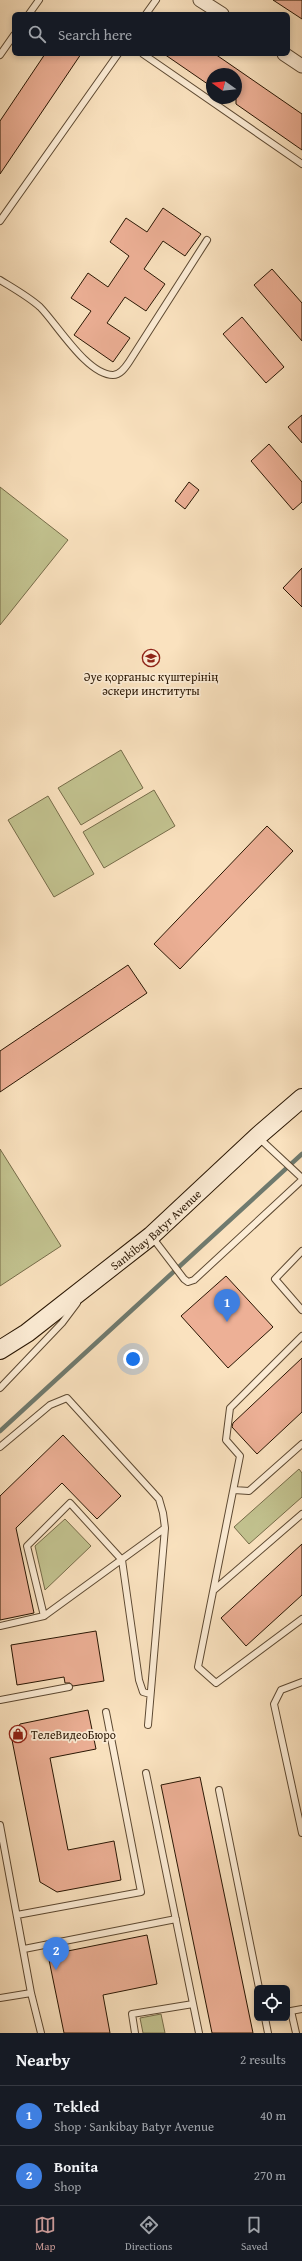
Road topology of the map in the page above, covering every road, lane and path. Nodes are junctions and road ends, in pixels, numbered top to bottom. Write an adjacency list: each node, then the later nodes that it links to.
1 (39, 0): 4 (lane)
2 (156, 0): 5 (lane)
3 (200, 0): 6 (street)
4 (30, 12)
5 (147, 12)
6 (219, 12)
7 (12, 38): 8 (lane)
8 (0, 55)
9 (117, 56): 14 (lane)
10 (146, 56): 13 (lane)
11 (287, 56): 12 (street)
12 (302, 66)
13 (302, 164)
14 (0, 221)
15 (207, 240): 16 (lane)
16 (0, 280)
17 (302, 1098): 18 (main road, Sankibay Batyr Avenue)
18 (258, 1136): 19 (lane); 20 (main road, Sankibay Batyr Avenue)
19 (302, 1179): 20 (lane)
20 (151, 1236): 22 (main road, Sankibay Batyr Avenue)
21 (302, 1251): 23 (lane)
22 (93, 1282): 25 (main road, Sankibay Batyr Avenue); 26 (lane)
23 (302, 1310)
24 (302, 1336): 29 (lane)
25 (0, 1350)
26 (0, 1388)
27 (302, 1444): 29 (lane)
28 (0, 1447): 31 (lane)
29 (234, 1490): 33 (lane)
30 (302, 1514): 33 (lane)
31 (165, 1528): 32 (lane); 39 (lane)
32 (122, 1560): 34 (lane); 34 (lane); 39 (lane)
33 (214, 1590): 35 (lane)
34 (44, 1616): 36 (lane)
35 (302, 1619)
36 (0, 1626)
37 (302, 1682): 46 (lane)
38 (69, 1686): 40 (lane)
39 (150, 1694): 42 (lane)
40 (0, 1700)
41 (106, 1712): 47 (lane)
42 (148, 1725)
43 (146, 1773): 48 (lane)
44 (220, 1790): 50 (lane)
45 (0, 1825): 47 (lane)
46 (302, 1833)
47 (17, 1915): 49 (lane)
48 (176, 1919): 49 (lane); 53 (lane)
49 (24, 1949): 51 (lane)
50 (258, 1985)
51 (31, 1994): 52 (lane); 56 (lane)
52 (0, 1998)
53 (193, 2004): 57 (lane); 58 (lane)
54 (302, 2009): 60 (lane)
55 (266, 2021): 59 (lane)
56 (41, 2033)
57 (135, 2033)
58 (199, 2033)
59 (268, 2033)
60 (296, 2033)

